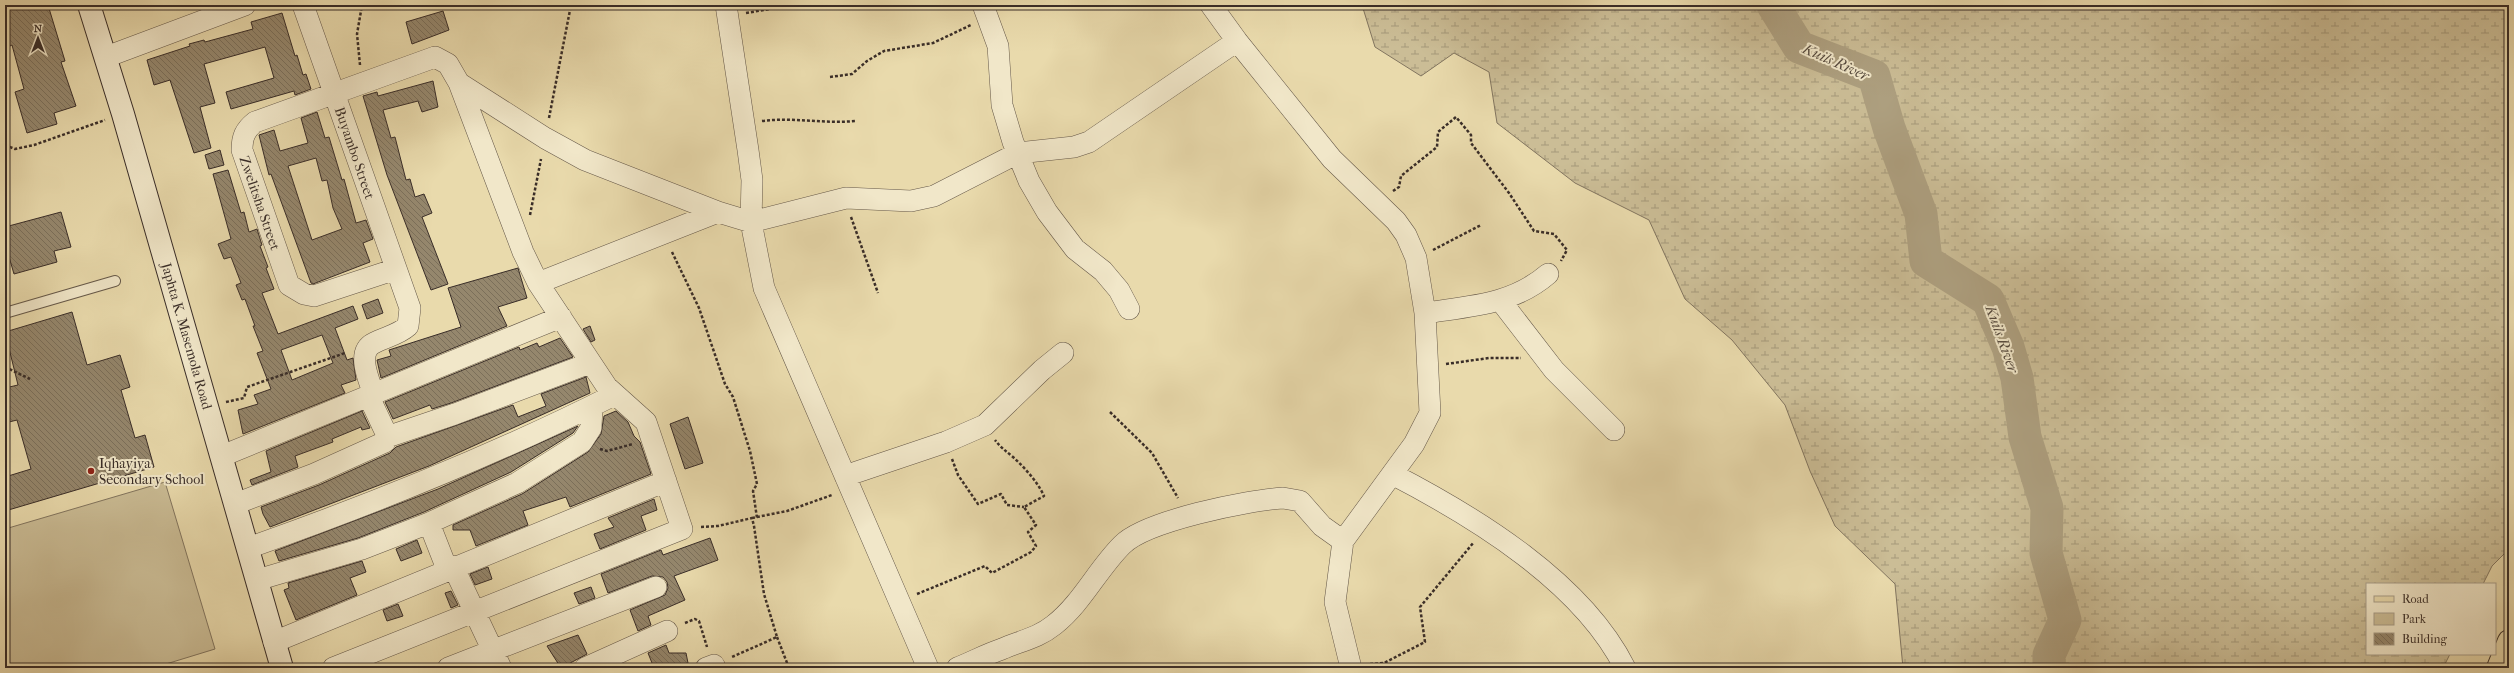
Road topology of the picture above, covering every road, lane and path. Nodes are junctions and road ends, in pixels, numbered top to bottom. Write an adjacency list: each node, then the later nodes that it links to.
1 (89, 5): 10 (main road, Japhta K. Masemola Road)
2 (246, 5): 10 (street)
3 (303, 5): 14 (street, Buyambo Street)
4 (362, 5): 12 (path)
5 (794, 5): 7 (path)
6 (1211, 5): 9 (street)
7 (727, 10): 17 (street)
8 (985, 12): 11 (path); 19 (street)
9 (1237, 41): 19 (street); 21 (street)
10 (106, 57): 15 (main road, Japhta K. Masemola Road)
11 (830, 77)
12 (361, 83): 13 (street, Zwelitsha Street); 14 (street, Zwelitsha Street)
13 (459, 83): 22 (street); 30 (street)
14 (334, 93): 27 (street, Buyambo Street); 27 (street, Zwelitsha Street)
15 (123, 114): 18 (path); 47 (main road, Japhta K. Masemola Road)
16 (856, 121): 17 (path)
17 (744, 125): 23 (street)
18 (5, 144)
19 (1018, 153): 20 (street); 33 (street)
20 (846, 198): 23 (street); 31 (path)
21 (1379, 203): 26 (street); 28 (path)
22 (718, 212): 23 (street); 25 (street)
23 (752, 222): 58 (street)
24 (1481, 225): 26 (path)
25 (663, 234): 30 (street); 63 (path)
26 (1416, 258): 35 (street)
27 (396, 269): 37 (street, Buyambo Street)
28 (1548, 274): 32 (street)
29 (115, 281): 34 (lane)
30 (538, 283): 36 (street)
31 (878, 293)
32 (1500, 300): 35 (street); 39 (street)
33 (1129, 309)
34 (5, 313)
35 (1425, 313): 42 (street)
36 (561, 317): 40 (street); 45 (street)
37 (372, 343): 45 (street); 47 (path)
38 (1064, 353): 49 (street)
39 (1545, 359): 42 (path); 51 (street)
40 (590, 363): 44 (street); 52 (street)
41 (5, 367): 43 (path)
42 (1426, 368): 56 (street)
43 (30, 379)
44 (614, 395): 46 (street); 50 (street)
45 (372, 396): 52 (street); 55 (street)
46 (592, 406): 53 (street); 68 (street)
47 (208, 407): 55 (main road, Japhta K. Masemola Road)
48 (1110, 412): 61 (path)
49 (985, 425): 54 (street); 60 (path)
50 (650, 429): 53 (path); 57 (street)
51 (1614, 430)
52 (387, 437): 59 (street)
53 (582, 442): 64 (street)
54 (946, 442): 58 (street); 60 (path)
55 (222, 456): 59 (main road, Japhta K. Masemola Road)
56 (1392, 474): 65 (street); 67 (street)
57 (666, 481): 66 (street); 69 (street)
58 (847, 482): 63 (path); 72 (street)
59 (235, 504): 68 (main road, Japhta K. Masemola Road)
60 (1024, 506): 72 (path)
61 (1186, 517): 67 (street); 87 (street)
62 (752, 518): 63 (path); 66 (path); 75 (path)
63 (757, 518)
64 (429, 523): 69 (street); 70 (street)
65 (1486, 528): 79 (path); 88 (street)
66 (682, 529): 73 (street)
67 (1343, 541): 79 (street)
68 (248, 548): 70 (main road, Japhta K. Masemola Road)
69 (450, 568): 73 (street); 77 (street)
70 (257, 580): 77 (main road, Japhta K. Masemola Road)
71 (656, 587): 78 (street)
72 (899, 602): 86 (street)
73 (475, 612): 78 (street); 82 (street)
74 (667, 630): 80 (path); 84 (street)
75 (777, 637): 80 (path); 85 (path)
76 (2509, 641): 89 (main road)
77 (274, 642): 81 (main road, Japhta K. Masemola Road)
78 (497, 660): 83 (street)
79 (1350, 666)
80 (712, 667)
81 (282, 668)
82 (333, 668)
83 (448, 668)
84 (585, 668)
85 (789, 668)
86 (928, 668)
87 (957, 668)
88 (1625, 668)
89 (2498, 668)

